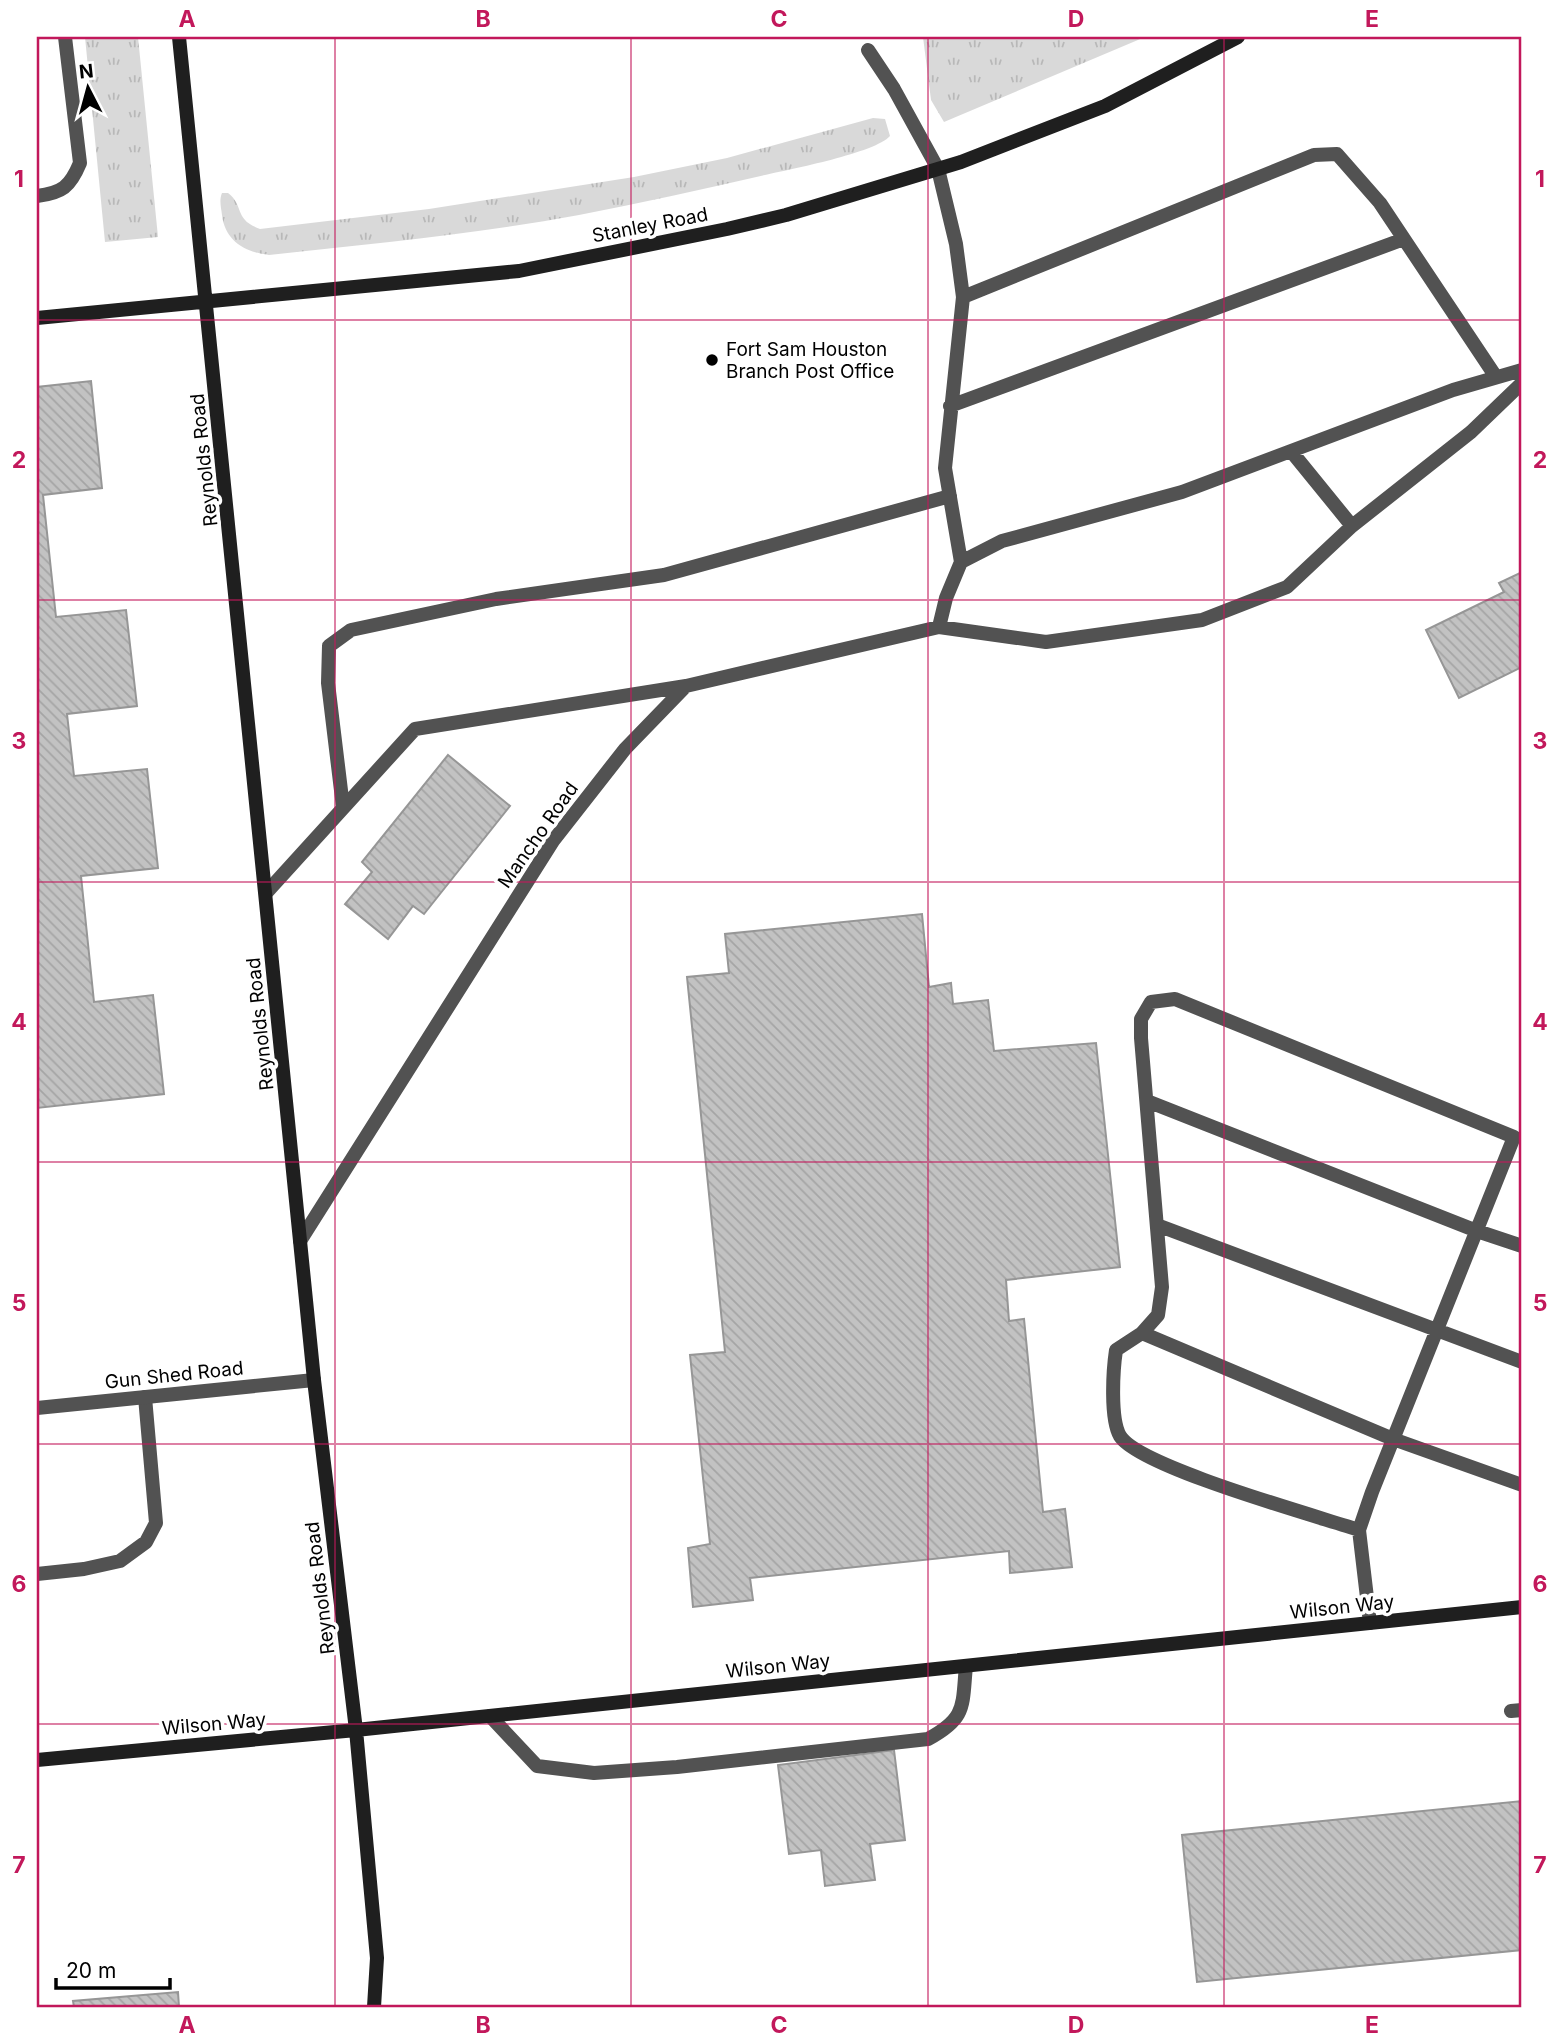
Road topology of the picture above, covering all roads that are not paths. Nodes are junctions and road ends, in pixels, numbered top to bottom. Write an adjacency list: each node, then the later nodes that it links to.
1 (65, 37): 6 (street)
2 (179, 37): 9 (street, Reynolds Road)
3 (1238, 37): 5 (street, Stanley Road)
4 (868, 50): 5 (street)
5 (938, 169): 8 (street); 9 (street, Stanley Road)
6 (37, 196)
7 (1404, 239): 8 (street); 12 (street); 14 (street)
8 (963, 297): 14 (street)
9 (207, 301): 10 (street, Stanley Road); 22 (street, Reynolds Road)
10 (37, 318)
11 (1522, 370): 12 (street)
12 (1496, 377): 15 (street)
13 (1522, 383): 17 (street)
14 (950, 406): 16 (street)
15 (1291, 451): 17 (street); 18 (street)
16 (950, 496): 18 (street); 21 (street)
17 (1352, 526): 19 (street)
18 (961, 562): 19 (street)
19 (939, 626): 20 (street)
20 (685, 686): 21 (street); 27 (street, Mancho Road)
21 (343, 807): 22 (street)
22 (266, 892): 27 (street, Reynolds Road)
23 (1147, 1101): 24 (street); 25 (street); 26 (street)
24 (1518, 1138): 26 (street)
25 (1157, 1225): 29 (street); 30 (street)
26 (1477, 1231): 28 (street); 29 (street)
27 (300, 1241): 32 (street, Reynolds Road)
28 (1522, 1246)
29 (1437, 1330): 31 (street); 35 (street)
30 (1142, 1333): 35 (street); 37 (street)
31 (1522, 1362)
32 (314, 1380): 33 (street, Gun Shed Road); 43 (street, Reynolds Road)
33 (145, 1397): 34 (street, Gun Shed Road); 38 (street)
34 (37, 1408)
35 (1394, 1439): 36 (street); 37 (street)
36 (1522, 1485)
37 (1359, 1530): 40 (street)
38 (37, 1574)
39 (1522, 1607): 40 (street, Wilson Way)
40 (1370, 1623): 41 (street, Wilson Way)
41 (966, 1666): 42 (street, Wilson Way); 42 (street)
42 (490, 1716): 43 (street, Wilson Way)
43 (356, 1730): 44 (street, Wilson Way); 45 (street, Reynolds Road)
44 (37, 1760)
45 (374, 2007)

